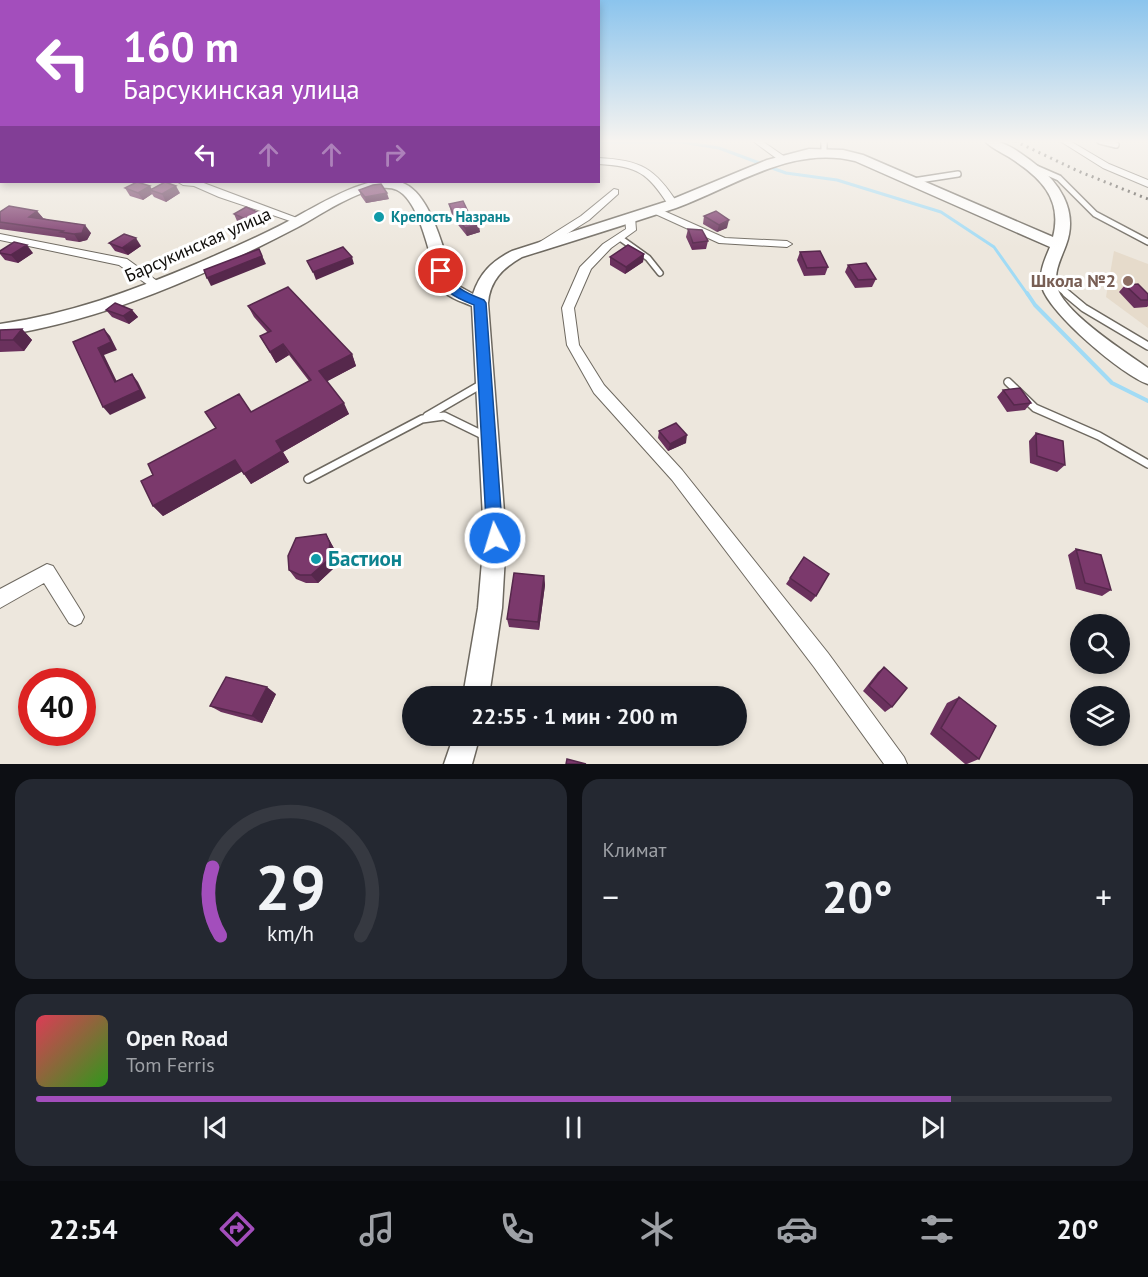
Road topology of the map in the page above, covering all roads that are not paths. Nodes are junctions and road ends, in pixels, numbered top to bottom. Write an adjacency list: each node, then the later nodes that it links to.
1 (655, 177): 12 (street)
2 (740, 177): 12 (street)
3 (902, 177): 8 (street)
4 (941, 177): 8 (lane)
5 (1045, 177): 20 (street)
6 (1056, 177): 18 (lane)
7 (1131, 177): 10 (street)
8 (912, 181): 20 (street)
9 (196, 183): 15 (street)
10 (1148, 184)
11 (614, 192): 21 (street)
12 (673, 204): 13 (street)
13 (655, 210): 14 (street); 19 (street)
14 (630, 218): 17 (street); 21 (street)
15 (300, 220): 24 (street, Барсукинская улица); 25 (street, Барсукинская улица)
16 (0, 237): 24 (street)
17 (620, 238): 22 (lane); 40 (street)
18 (1148, 242)
19 (788, 244)
20 (1059, 244): 23 (street)
21 (539, 246): 25 (street)
22 (660, 273)
23 (1048, 278): 27 (lane); 28 (street)
24 (158, 286): 26 (street, Барсукинская улица)
25 (480, 303): 30 (street)
26 (0, 330)
27 (1148, 346)
28 (1148, 377)
29 (1008, 382): 33 (lane)
30 (484, 383): 31 (lane); 32 (street)
31 (422, 419): 32 (lane); 34 (lane)
32 (487, 437): 37 (street)
33 (1148, 464)
34 (308, 479)
35 (0, 599): 36 (street)
36 (75, 617)
37 (478, 686)
38 (464, 746): 39 (street)
39 (458, 764)
40 (897, 764)

